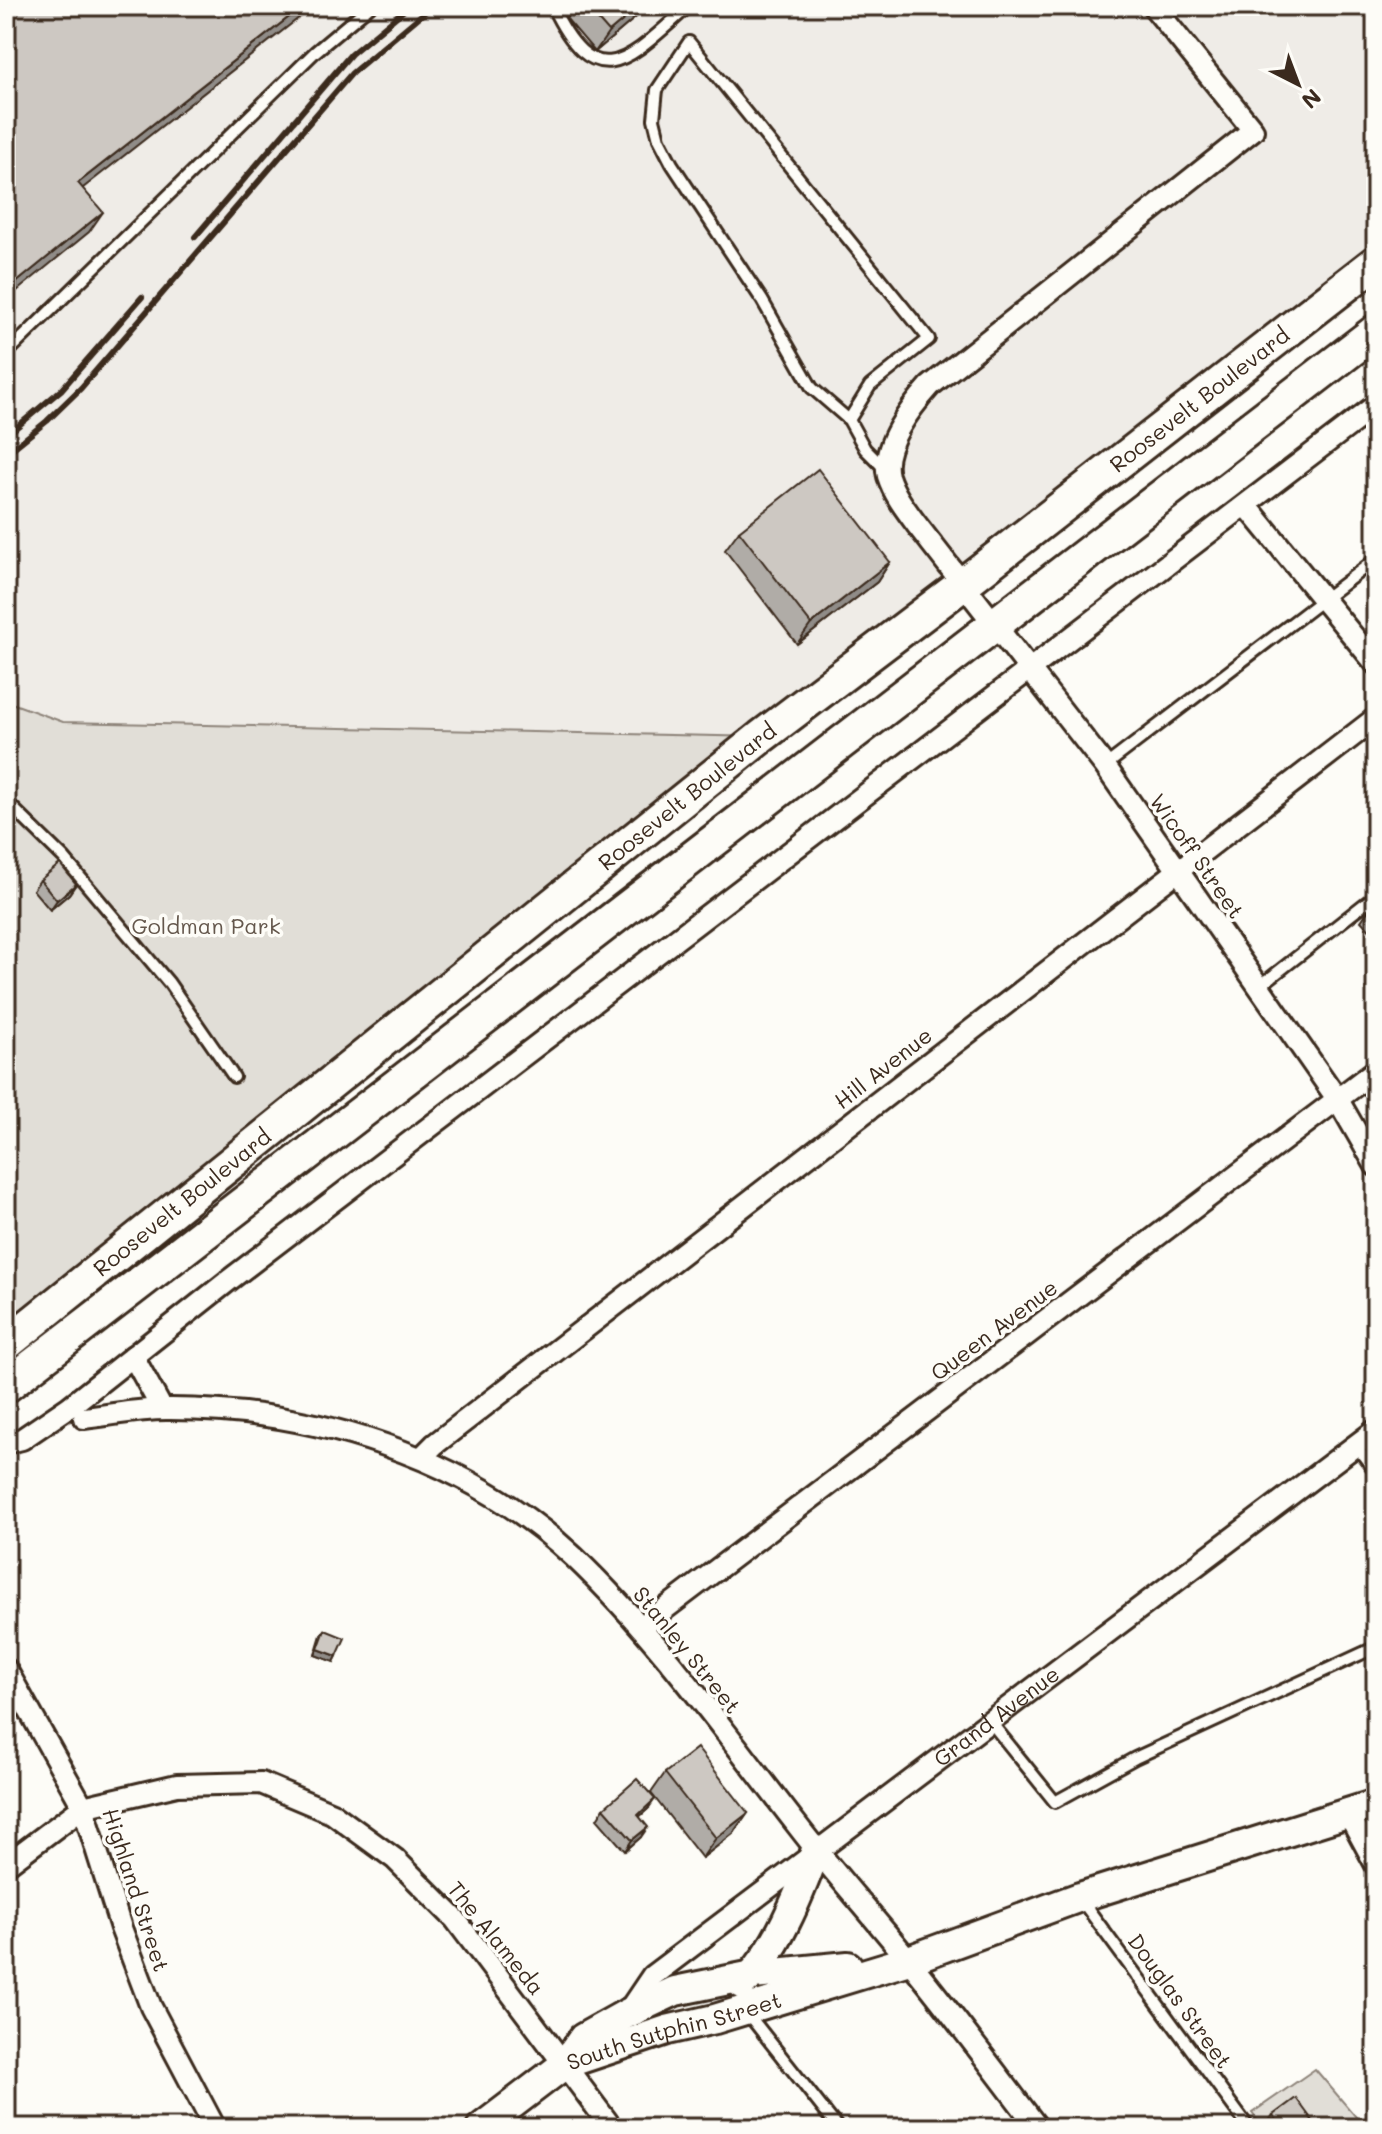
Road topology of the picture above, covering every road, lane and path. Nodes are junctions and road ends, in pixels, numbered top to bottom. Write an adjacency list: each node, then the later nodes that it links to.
1 (370, 6): 7 (lane)
2 (552, 6): 3 (lane)
3 (689, 6)
4 (1153, 6): 10 (street)
5 (1376, 262): 13 (main road, Roosevelt Boulevard)
6 (1376, 331): 15 (main road, Roosevelt Boulevard)
7 (6, 354)
8 (1376, 405): 11 (street)
9 (849, 420): 9 (lane); 10 (lane)
10 (887, 472): 13 (street, Wicoff Street)
11 (1246, 505): 14 (street); 17 (street)
12 (1376, 559): 14 (lane)
13 (963, 584): 15 (street, Wicoff Street); 28 (main road, Roosevelt Boulevard)
14 (1324, 600): 16 (street); 19 (lane)
15 (994, 623): 17 (street, Wicoff Street); 30 (main road, Roosevelt Boulevard)
16 (1376, 664)
17 (1031, 669): 19 (street, Wicoff Street); 29 (street)
18 (1376, 718): 21 (street, Hill Avenue)
19 (1105, 766): 21 (street, Wicoff Street)
20 (6, 801): 25 (lane)
21 (1177, 871): 23 (street, Wicoff Street); 36 (street, Hill Avenue)
22 (1376, 895): 23 (lane)
23 (1260, 986): 26 (street, Wicoff Street)
24 (1376, 1070): 26 (street, Queen Avenue)
25 (234, 1077)
26 (1338, 1100): 27 (street, Wicoff Street); 38 (street, Queen Avenue)
27 (1376, 1166)
28 (6, 1344)
29 (133, 1356): 31 (street); 34 (street)
30 (6, 1386)
31 (162, 1409): 32 (street, Stanley Street); 36 (street, Stanley Street)
32 (84, 1418)
33 (1376, 1430): 35 (street, Grand Avenue)
34 (6, 1443)
35 (1355, 1445): 37 (lane); 41 (street, Grand Avenue)
36 (421, 1458): 38 (street, Stanley Street)
37 (1376, 1472)
38 (641, 1627): 45 (street, Stanley Street)
39 (1376, 1647): 41 (lane)
40 (6, 1669): 43 (street, Highland Street)
41 (989, 1720): 45 (street, Grand Avenue)
42 (1376, 1804): 44 (street, South Sutphin Street)
43 (83, 1807): 46 (street); 54 (street, The Alameda); 55 (street, Highland Street)
44 (1348, 1813): 47 (street); 48 (street, South Sutphin Street)
45 (816, 1850): 49 (street, Stanley Street); 50 (street); 52 (street, Grand Avenue)
46 (6, 1865)
47 (1376, 1865)
48 (1080, 1897): 49 (street, South Sutphin Street); 60 (lane, Douglas Street)
49 (909, 1960): 50 (street, South Sutphin Street); 51 (street, South Sutphin Street); 59 (street, Stanley Street)
50 (753, 1975): 52 (street, South Sutphin Street); 53 (street)
51 (744, 2009): 53 (street, South Sutphin Street); 58 (lane)
52 (626, 2014): 54 (street, South Sutphin Street)
53 (715, 2019): 54 (street, South Sutphin Street)
54 (565, 2064): 56 (street); 57 (street, The Alameda)
55 (215, 2128)
56 (481, 2128)
57 (612, 2128)
58 (838, 2128)
59 (1038, 2128)
60 (1249, 2128)

